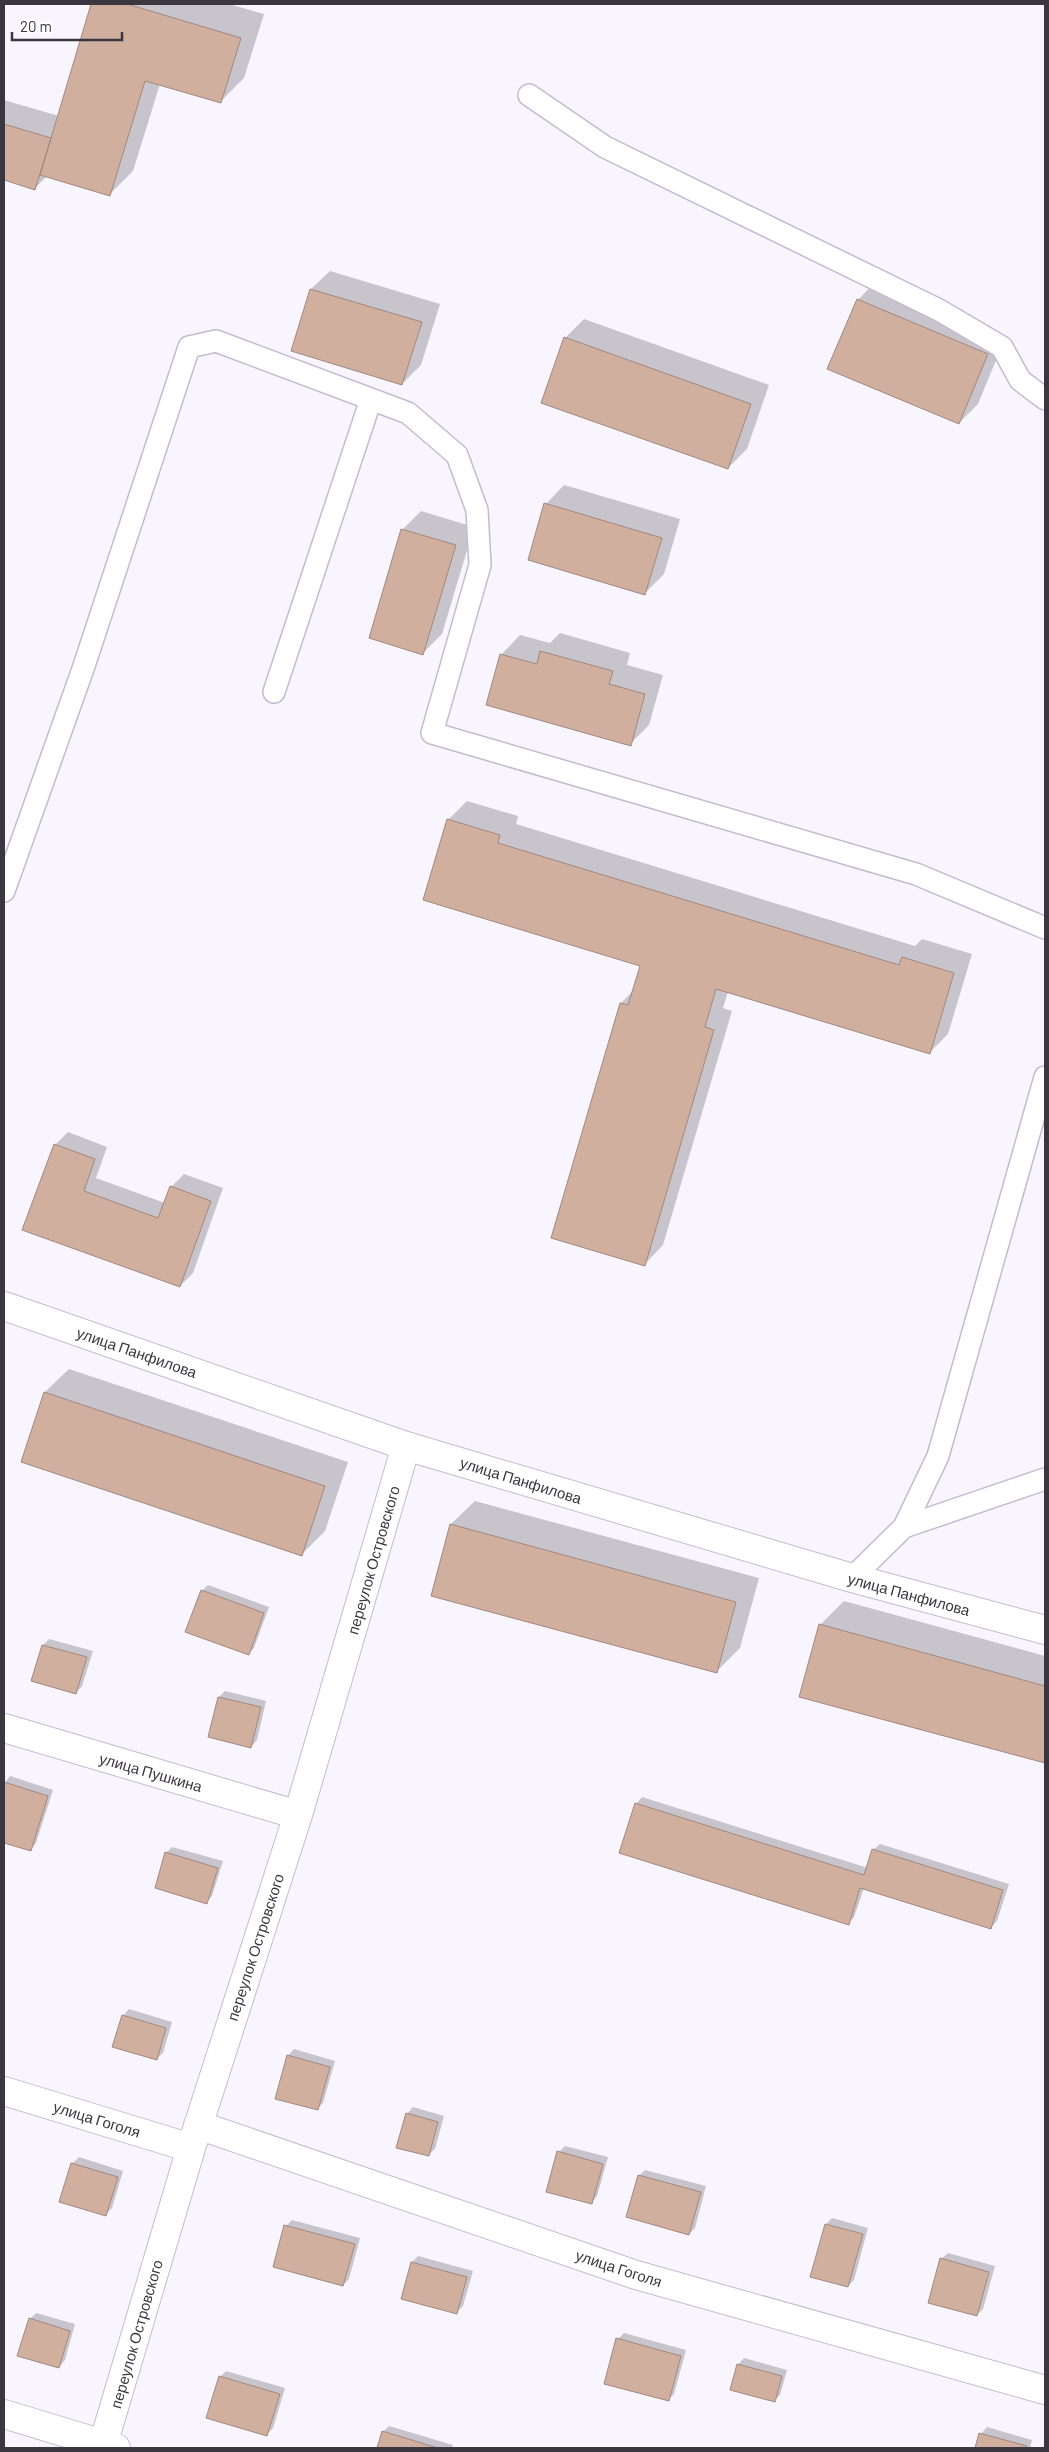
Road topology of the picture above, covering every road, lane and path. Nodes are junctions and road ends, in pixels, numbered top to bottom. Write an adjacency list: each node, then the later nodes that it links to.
1 (529, 95): 2 (lane)
2 (1045, 398)
3 (372, 399): 4 (lane); 5 (lane); 6 (lane)
4 (274, 692)
5 (4, 891)
6 (1045, 928)
7 (1045, 1077): 11 (lane)
8 (4, 1306): 9 (street, улица Панфилова)
9 (406, 1446): 12 (street, улица Панфилова); 15 (street, переулок Островского)
10 (1045, 1479): 11 (lane)
11 (904, 1527): 12 (lane)
12 (852, 1578): 13 (street, улица Панфилова)
13 (1045, 1630)
14 (4, 1728): 15 (street, улица Пушкина)
15 (298, 1815): 17 (street, переулок Островского)
16 (4, 2091): 17 (street, улица Гоголя)
17 (195, 2136): 18 (street, улица Гоголя); 20 (street, переулок Островского)
18 (1045, 2390)
19 (4, 2414): 20 (street)
20 (107, 2447)

